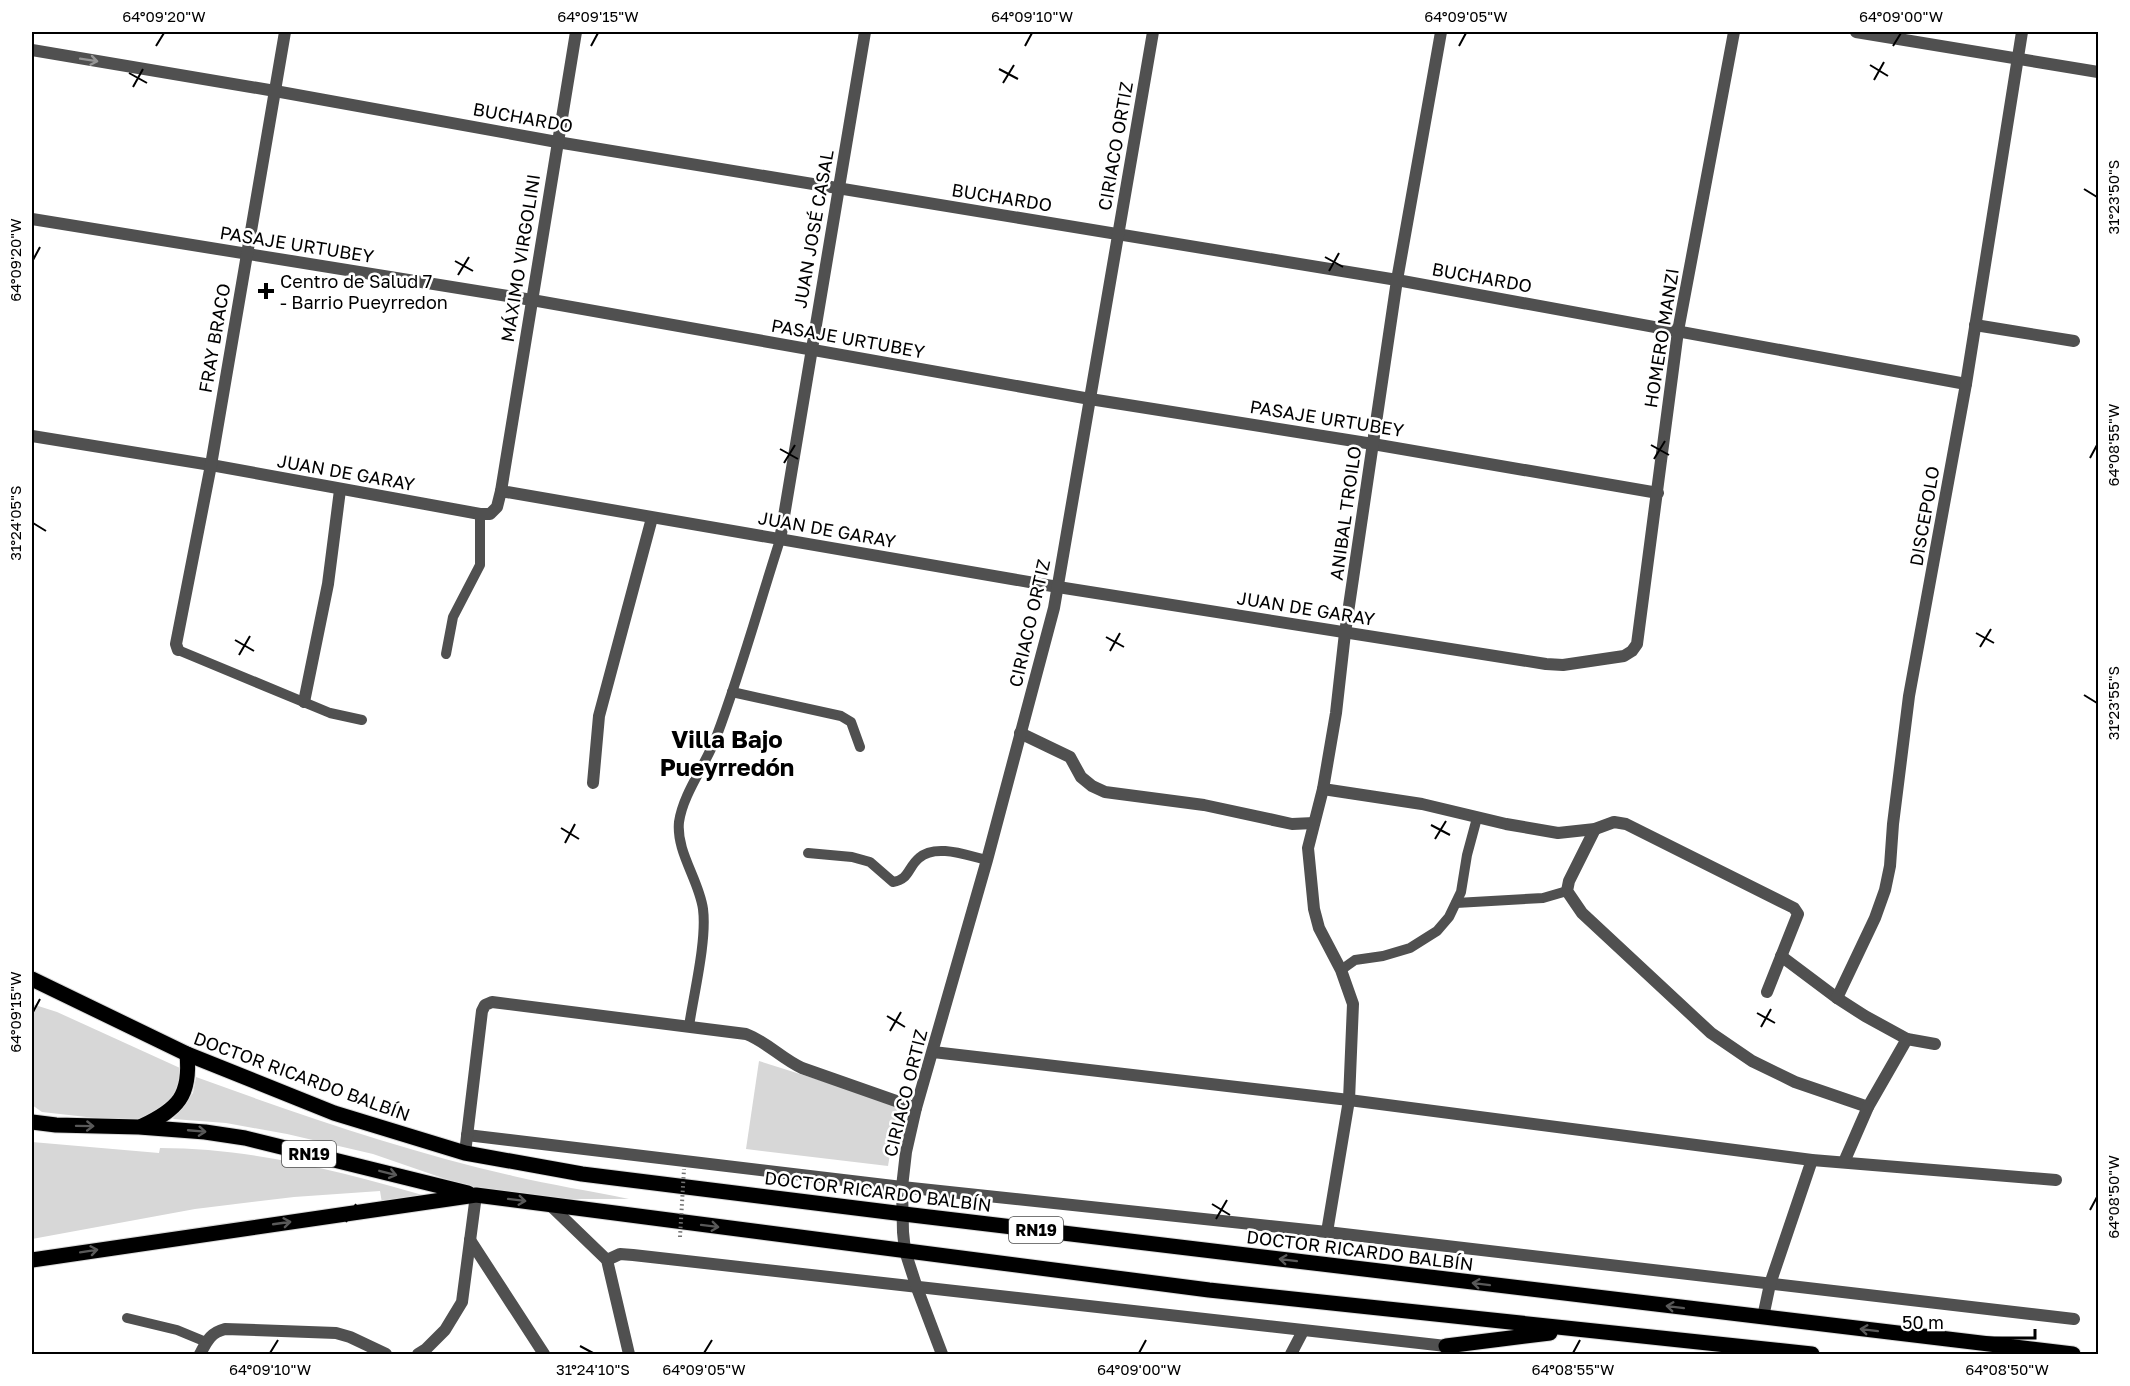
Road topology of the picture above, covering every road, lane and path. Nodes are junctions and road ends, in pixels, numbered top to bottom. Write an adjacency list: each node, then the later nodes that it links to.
1 (285, 32): 12 (street, FRAY BRACO)
2 (576, 32): 13 (street, MÁXIMO VIRGOLINI)
3 (865, 32): 14 (street, JUAN JOSÉ CASAL)
4 (1153, 32): 16 (street, CIRIACO ORTIZ)
5 (1441, 32): 18 (street, ANIBAL TROILO)
6 (1734, 32): 21 (street, HOMERO MANZI)
7 (1856, 32): 10 (street)
8 (2022, 32): 10 (street, DISCEPOLO)
9 (32, 50): 12 (street, BUCHARDO, one-way to 12)
10 (2018, 59): 11 (street); 20 (street, DISCEPOLO)
11 (2098, 72)
12 (275, 91): 13 (street, BUCHARDO); 17 (street, FRAY BRACO)
13 (557, 142): 14 (street, BUCHARDO); 19 (street, MÁXIMO VIRGOLINI)
14 (839, 188): 16 (street, BUCHARDO); 23 (street, JUAN JOSÉ CASAL)
15 (32, 219): 17 (street, PASAJE URTUBEY)
16 (1118, 234): 18 (street, BUCHARDO); 25 (street, CIRIACO ORTIZ)
17 (247, 254): 19 (street, PASAJE URTUBEY); 28 (street, FRAY BRACO)
18 (1397, 280): 21 (street, BUCHARDO); 27 (street, ANIBAL TROILO)
19 (532, 300): 23 (street, PASAJE URTUBEY); 30 (street, MÁXIMO VIRGOLINI)
20 (1975, 325): 22 (street); 24 (street, DISCEPOLO)
21 (1678, 331): 24 (street, BUCHARDO); 31 (street, HOMERO MANZI)
22 (2074, 341)
23 (811, 351): 25 (street, PASAJE URTUBEY); 34 (street, JUAN JOSÉ CASAL)
24 (1966, 384): 58 (street, DISCEPOLO)
25 (1090, 399): 27 (street, PASAJE URTUBEY); 35 (street, CIRIACO ORTIZ)
26 (32, 436): 28 (street, JUAN DE GARAY)
27 (1373, 444): 31 (street, PASAJE URTUBEY); 36 (street, ANIBAL TROILO)
28 (211, 465): 29 (street, JUAN DE GARAY); 37 (street, FRAY BRACO)
29 (340, 490): 32 (street, JUAN DE GARAY); 41 (street)
30 (501, 491): 32 (street); 33 (street, JUAN DE GARAY)
31 (1658, 493): 38 (street, HOMERO MANZI)
32 (480, 514): 39 (lane)
33 (652, 518): 34 (street, JUAN DE GARAY); 45 (street)
34 (780, 540): 35 (street, JUAN DE GARAY); 40 (lane)
35 (1058, 587): 36 (street, JUAN DE GARAY); 43 (street, CIRIACO ORTIZ)
36 (1345, 633): 38 (street, JUAN DE GARAY); 46 (street, ANIBAL TROILO)
37 (178, 650): 41 (lane)
38 (1632, 651)
39 (446, 654)
40 (732, 692): 44 (lane); 59 (lane)
41 (303, 702): 42 (lane)
42 (362, 720)
43 (1020, 733): 48 (street); 51 (street, CIRIACO ORTIZ)
44 (860, 747)
45 (593, 783)
46 (1323, 789): 47 (street); 48 (street, ANIBAL TROILO)
47 (1477, 818): 49 (street); 53 (lane)
48 (1314, 823): 55 (street, ANIBAL TROILO)
49 (1595, 829): 52 (street); 54 (street)
50 (808, 853): 51 (lane)
51 (987, 860): 62 (street, CIRIACO ORTIZ)
52 (1567, 891): 53 (lane); 65 (street)
53 (1456, 903): 55 (lane)
54 (1782, 956): 57 (street); 58 (street)
55 (1341, 970): 64 (street, ANIBAL TROILO)
56 (32, 979): 63 (main road, DOCTOR RICARDO BALBÍN / RN19)
57 (1767, 992)
58 (1837, 998): 60 (street)
59 (689, 1026): 66 (street); 69 (street)
60 (1907, 1039): 61 (street); 65 (street)
61 (1935, 1044)
62 (933, 1052): 64 (street); 66 (street, CIRIACO ORTIZ)
63 (187, 1054): 68 (main road); 70 (main road, DOCTOR RICARDO BALBÍN / RN19)
64 (1349, 1100): 71 (street); 79 (street, ANIBAL TROILO)
65 (1868, 1107): 72 (street)
66 (916, 1108): 75 (street, CIRIACO ORTIZ)
67 (32, 1122): 68 (main road, RN19, one-way to 68)
68 (139, 1127): 76 (main road, RN19, one-way to 76)
69 (467, 1135): 70 (street); 75 (street)
70 (465, 1153): 78 (main road, DOCTOR RICARDO BALBÍN / RN19)
71 (1812, 1160): 72 (street); 85 (street)
72 (1844, 1162): 74 (street)
73 (684, 1169): 80 (path, bridge)
74 (2056, 1180)
75 (902, 1187): 78 (street, CIRIACO ORTIZ); 79 (street)
76 (476, 1195): 77 (main road, RN19, one-way to 77); 81 (street); 83 (main road, RN19, one-way to 76)
77 (550, 1205): 82 (main road, RN19, one-way to 82); 84 (street)
78 (904, 1214): 82 (street, CIRIACO ORTIZ); 87 (main road, DOCTOR RICARDO BALBÍN / RN19, one-way to 78)
79 (1327, 1232): 85 (street)
80 (680, 1237)
81 (470, 1240): 96 (street); 97 (street)
82 (905, 1251): 86 (street, CIRIACO ORTIZ); 90 (main road, RN19)
83 (32, 1260)
84 (607, 1260): 86 (street); 98 (street)
85 (1770, 1284): 87 (street); 89 (street)
86 (917, 1288): 91 (street); 99 (street, CIRIACO ORTIZ)
87 (1763, 1317): 102 (main road, DOCTOR RICARDO BALBÍN / RN19, one-way to 87)
88 (127, 1318): 92 (lane)
89 (2074, 1319)
90 (1575, 1329): 93 (main road); 101 (main road, RN19)
91 (1303, 1331): 93 (street); 100 (street)
92 (206, 1342): 94 (street); 95 (street)
93 (1446, 1346)
94 (200, 1354)
95 (387, 1354)
96 (418, 1354)
97 (544, 1354)
98 (628, 1354)
99 (942, 1354)
100 (1291, 1354)
101 (1812, 1354)
102 (2073, 1354)

